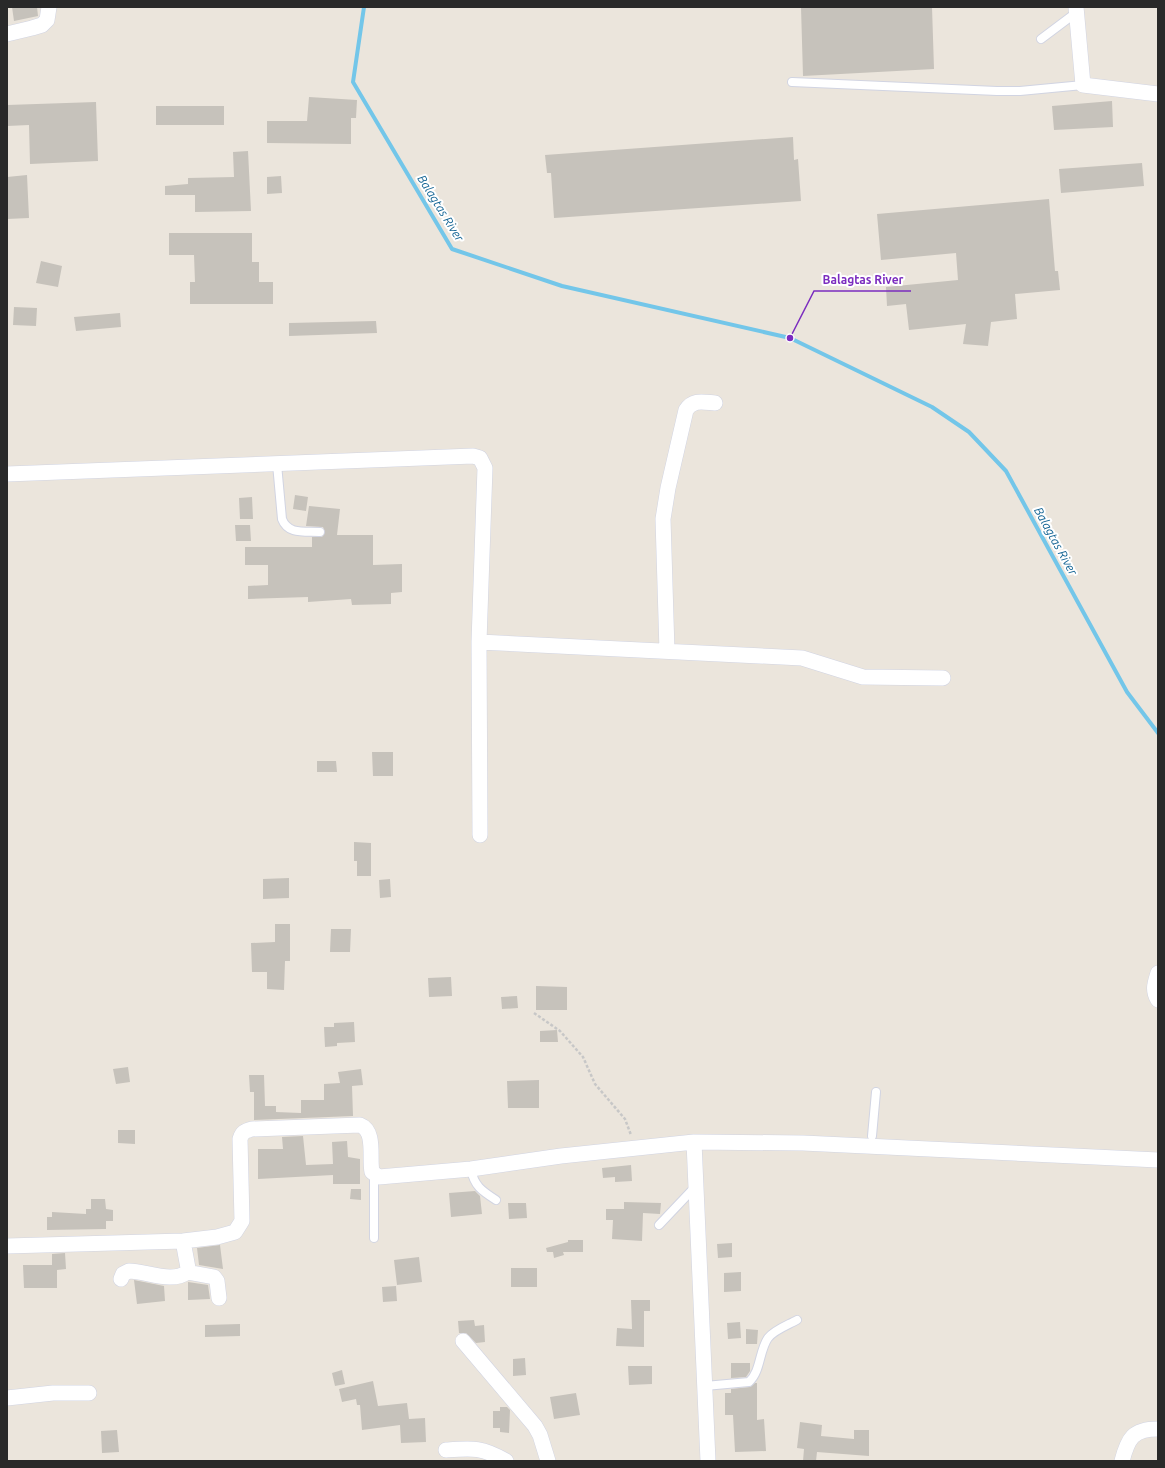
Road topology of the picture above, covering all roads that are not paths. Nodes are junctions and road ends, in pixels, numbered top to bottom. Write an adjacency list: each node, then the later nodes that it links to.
1 (49, 7): 3 (street)
2 (1076, 10): 4 (lane); 6 (street)
3 (7, 34)
4 (1041, 39)
5 (792, 82): 6 (lane)
6 (1083, 85): 7 (street)
7 (1158, 94)
8 (715, 403): 13 (street)
9 (277, 464): 10 (street); 11 (lane); 12 (street)
10 (7, 474)
11 (320, 532)
12 (480, 642): 13 (street); 15 (street)
13 (667, 651): 14 (street)
14 (943, 678)
15 (480, 836)
16 (1158, 973): 17 (street)
17 (1158, 1000)
18 (876, 1092): 20 (lane)
19 (694, 1142): 20 (street); 22 (street); 24 (street)
20 (871, 1142): 21 (street)
21 (1158, 1160)
22 (471, 1169): 23 (street); 25 (lane)
23 (374, 1175): 27 (lane); 28 (street)
24 (697, 1185): 26 (lane); 35 (street)
25 (496, 1200)
26 (659, 1225)
27 (374, 1238)
28 (183, 1241): 29 (street); 30 (street)
29 (7, 1246)
30 (187, 1272): 31 (street); 32 (street)
31 (121, 1279)
32 (219, 1298)
33 (798, 1320): 35 (lane)
34 (463, 1341): 41 (street)
35 (705, 1386): 42 (street)
36 (88, 1393): 37 (street)
37 (7, 1398)
38 (1158, 1429): 43 (street)
39 (446, 1450): 40 (street)
40 (506, 1461)
41 (548, 1461)
42 (708, 1461)
43 (1122, 1461)

